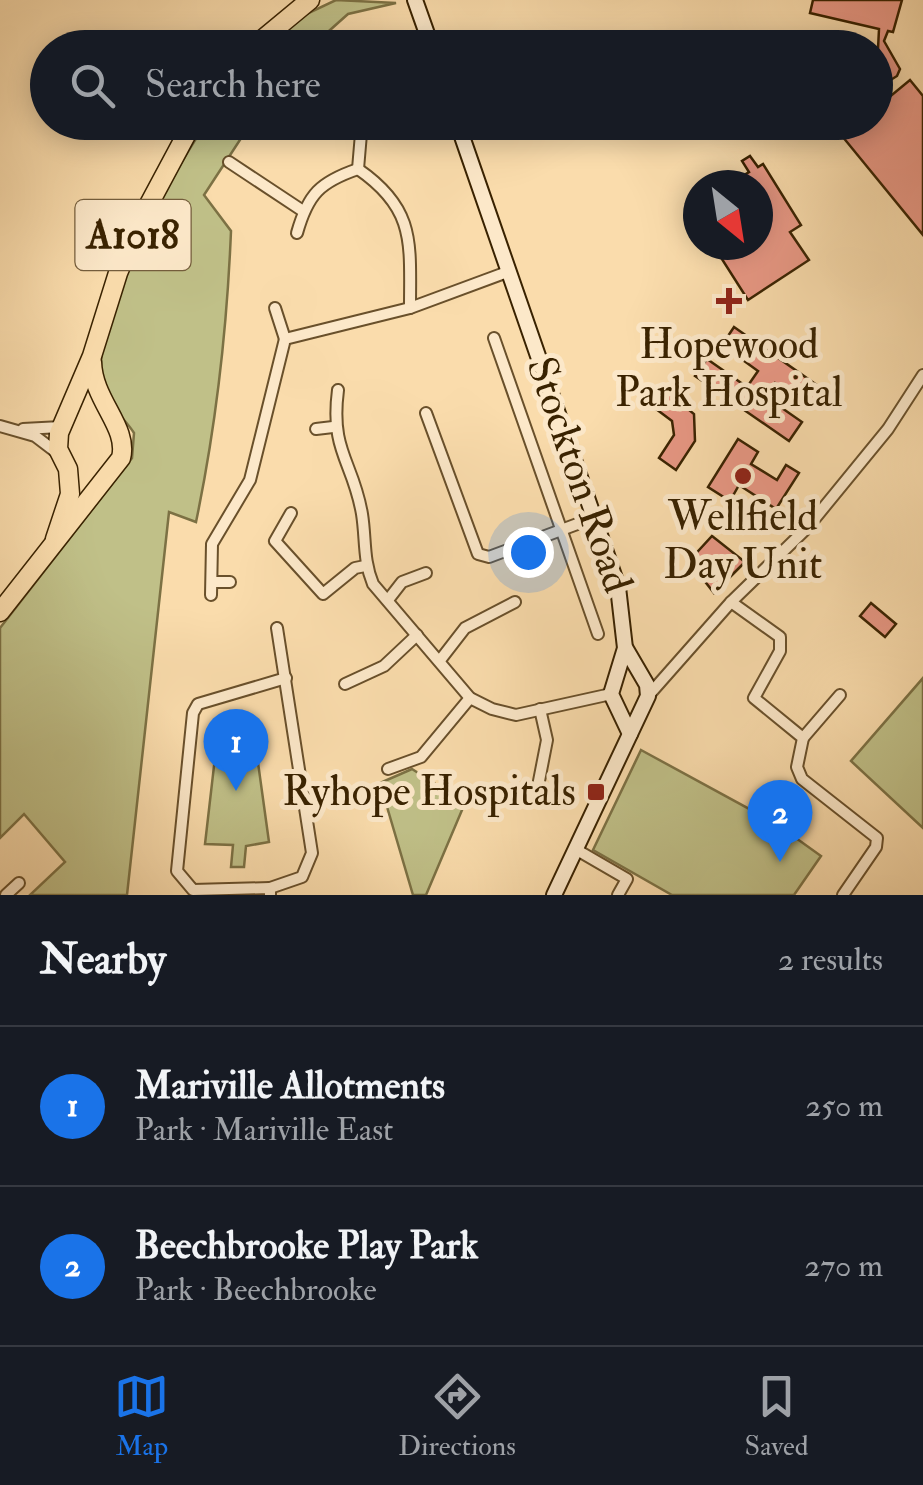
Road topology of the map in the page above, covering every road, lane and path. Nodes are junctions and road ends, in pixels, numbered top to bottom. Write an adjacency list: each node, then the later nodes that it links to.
1 (310, 0): 5 (highway)
2 (415, 0): 4 (main road)
3 (431, 0): 4 (main road)
4 (427, 29)
5 (274, 30)
6 (183, 140): 18 (highway, A1018)
7 (360, 140): 10 (street)
8 (463, 140): 13 (main road, Stockton Road)
9 (229, 162): 11 (street)
10 (358, 169): 11 (street); 15 (street)
11 (303, 211): 12 (street)
12 (296, 232)
13 (510, 271): 15 (street); 31 (main road, Stockton Road)
14 (275, 308): 17 (street)
15 (410, 308): 17 (street)
16 (494, 338): 32 (street, Stockton Road)
17 (286, 339): 36 (street)
18 (92, 356): 22 (highway, A1018); 23 (highway, A1018)
19 (923, 375): 41 (street)
20 (338, 390): 25 (street)
21 (426, 412): 32 (street)
22 (108, 417): 23 (highway); 29 (highway, A1018)
23 (65, 424): 27 (street); 28 (highway, A1018)
24 (0, 426): 27 (street)
25 (334, 426): 26 (street); 34 (street)
26 (316, 429)
27 (17, 430): 28 (street)
28 (64, 462): 29 (highway); 33 (highway, A1018)
29 (105, 474): 33 (highway, A1018)
30 (291, 513): 34 (street)
31 (596, 517): 32 (street); 46 (main road, Stockton Road)
32 (561, 531): 45 (street, Stockton Road)
33 (55, 539): 42 (highway, A1018)
34 (365, 566): 39 (street)
35 (426, 573): 39 (street)
36 (212, 582): 37 (street); 38 (street)
37 (230, 582)
38 (211, 595)
39 (388, 600): 44 (street)
40 (515, 602): 47 (street)
41 (731, 602): 48 (street); 57 (street)
42 (0, 612)
43 (277, 628): 49 (street)
44 (416, 634): 47 (street); 51 (street)
45 (598, 634)
46 (625, 648): 50 (main road, Stockton Road); 52 (main road, Stockton Road)
47 (440, 658): 54 (street)
48 (673, 669): 50 (street); 55 (street)
49 (286, 678): 62 (street); 62 (street)
50 (641, 678): 52 (main road); 55 (main road, Stockton Road)
51 (345, 684)
52 (613, 687): 55 (main road, Stockton Road); 56 (street)
53 (840, 695): 57 (street)
54 (470, 698): 56 (street); 58 (street)
55 (636, 705): 60 (main road, Stockton Road)
56 (540, 709): 59 (street)
57 (804, 738): 66 (street)
58 (388, 769)
59 (539, 782)
60 (577, 850): 64 (main road, Stockton Road); 65 (street)
61 (19, 882): 63 (street)
62 (270, 892)
63 (6, 895)
64 (554, 895)
65 (618, 895)
66 (843, 895)

